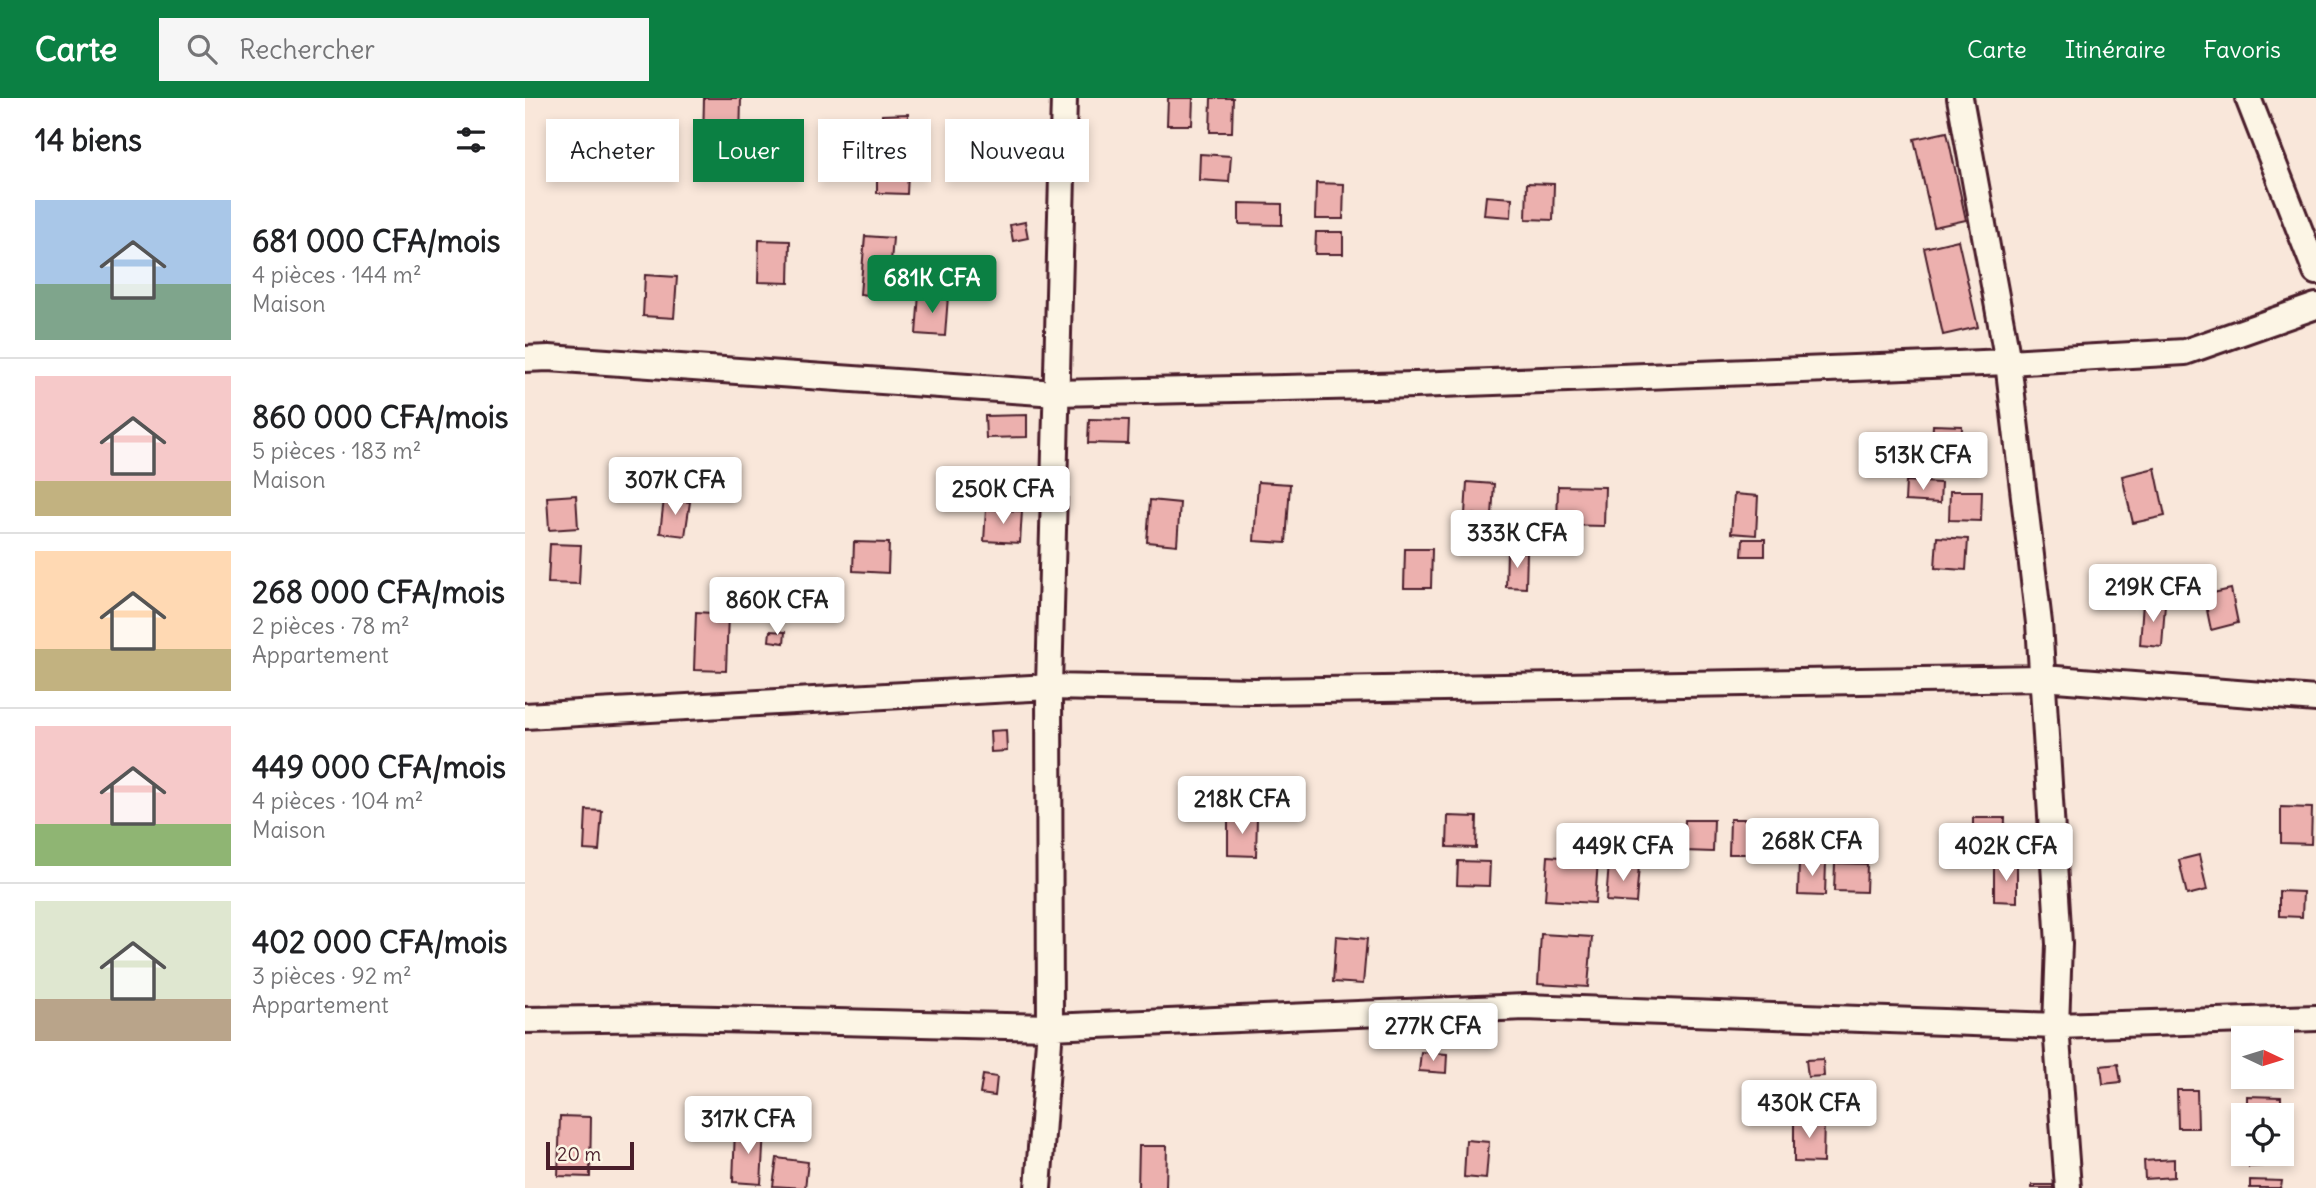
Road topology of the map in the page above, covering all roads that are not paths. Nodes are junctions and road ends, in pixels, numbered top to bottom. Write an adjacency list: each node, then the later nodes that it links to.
1 (1064, 98): 8 (street)
2 (1960, 98): 7 (street)
3 (2248, 98): 4 (street)
4 (2316, 272)
5 (2316, 306): 7 (street)
6 (525, 359): 8 (street)
7 (2008, 362): 8 (street); 9 (street)
8 (1056, 393): 10 (street)
9 (2043, 678): 10 (street); 11 (street); 15 (street)
10 (1049, 687): 12 (street); 16 (street)
11 (2316, 699)
12 (525, 716)
13 (2316, 1018): 15 (street)
14 (525, 1020): 16 (street)
15 (2056, 1026): 16 (street); 18 (street)
16 (1050, 1027): 17 (street)
17 (1038, 1188)
18 (2068, 1188)

